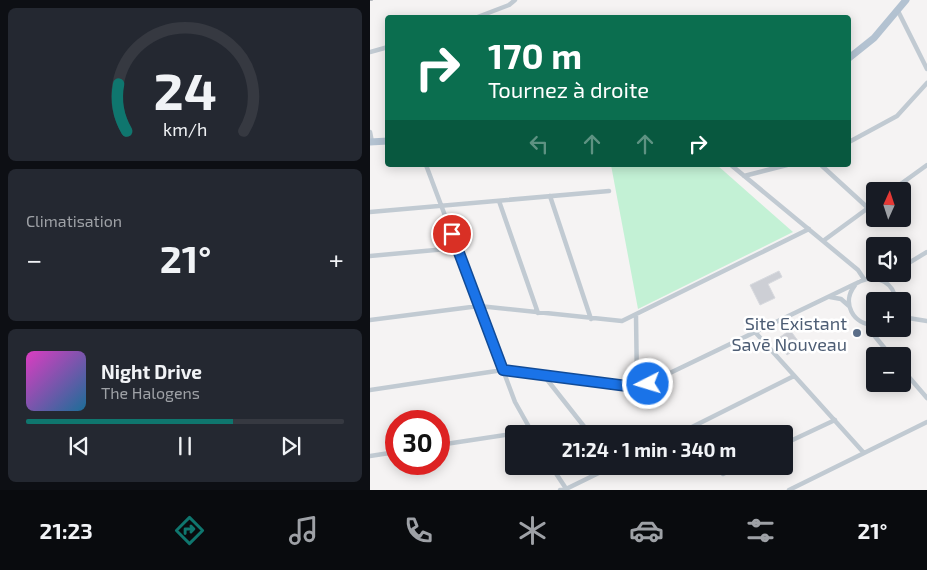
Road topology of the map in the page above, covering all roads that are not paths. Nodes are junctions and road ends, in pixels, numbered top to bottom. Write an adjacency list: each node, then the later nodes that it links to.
1 (515, 0): 4 (street)
2 (906, 0): 3 (main road)
3 (898, 11): 7 (main road); 8 (street)
4 (483, 15)
5 (385, 48): 6 (street)
6 (370, 52)
7 (851, 56)
8 (927, 69)
9 (927, 83): 12 (street)
10 (370, 132): 13 (street)
11 (385, 141): 13 (main road)
12 (851, 141)
13 (371, 142)
14 (927, 165): 20 (street)
15 (427, 167): 25 (street)
16 (733, 167): 19 (street)
17 (779, 167): 19 (street)
18 (823, 167): 24 (street)
19 (744, 176): 28 (street)
20 (903, 182)
21 (609, 191): 22 (street)
22 (550, 196): 23 (street); 44 (street)
23 (499, 201): 25 (street); 41 (street)
24 (866, 206)
25 (442, 207): 27 (street); 30 (street)
26 (866, 209): 29 (street)
27 (370, 212)
28 (808, 229): 29 (street); 42 (street)
29 (823, 241): 35 (street)
30 (457, 248): 32 (street); 39 (street)
31 (927, 252): 33 (street)
32 (370, 256)
33 (911, 262)
34 (866, 280): 35 (street)
35 (862, 281): 38 (street); 40 (street)
36 (886, 282): 37 (street)
37 (893, 292)
38 (829, 297): 40 (street); 48 (street)
39 (479, 306): 41 (street); 45 (street); 51 (street)
40 (849, 306): 47 (street)
41 (538, 313): 44 (street)
42 (636, 316): 44 (street); 55 (street)
43 (911, 318): 46 (street)
44 (591, 319)
45 (370, 320)
46 (927, 321)
47 (866, 323)
48 (755, 332): 52 (street); 55 (street)
49 (875, 337): 50 (street)
50 (884, 347)
51 (503, 370): 53 (street); 56 (street); 60 (street)
52 (794, 376): 58 (street); 62 (street)
53 (545, 377): 55 (street); 61 (street)
54 (911, 379): 57 (street)
55 (637, 386)
56 (370, 390)
57 (927, 398)
58 (835, 420): 64 (street); 66 (street)
59 (927, 422): 66 (street)
60 (528, 425)
61 (583, 425)
62 (696, 425)
63 (505, 436): 65 (street)
64 (793, 440)
65 (450, 443)
66 (864, 453): 73 (street)
67 (385, 454): 68 (street)
68 (370, 456)
69 (557, 475): 72 (street)
70 (595, 475): 72 (street)
71 (560, 490): 72 (street)
72 (567, 490)
73 (789, 490)

